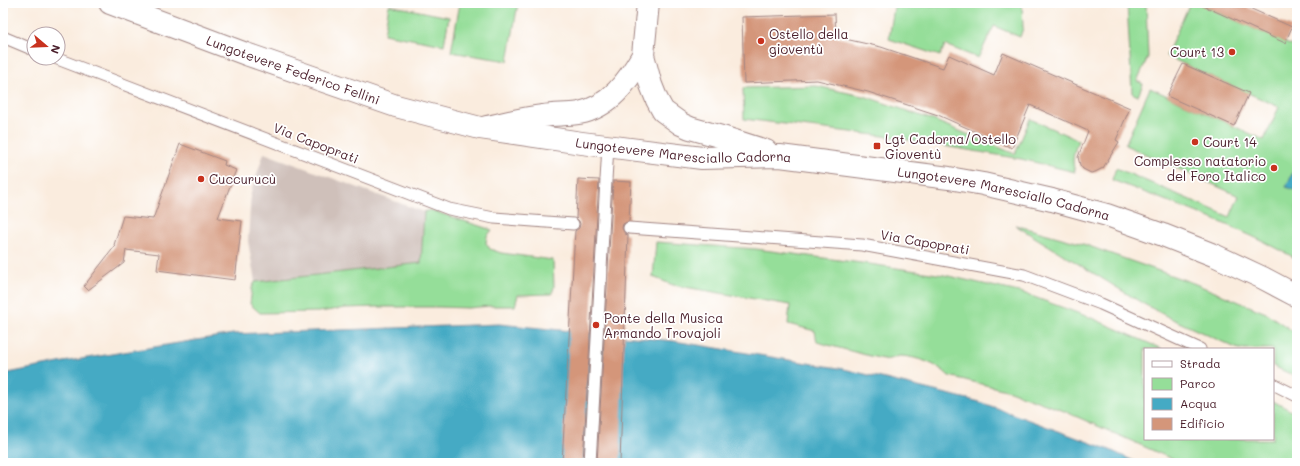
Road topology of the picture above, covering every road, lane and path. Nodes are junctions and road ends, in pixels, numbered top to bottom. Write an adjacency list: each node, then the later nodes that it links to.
1 (110, 3): 7 (main road, Lungotevere Federico Fellini)
2 (648, 3): 5 (main road)
3 (3, 37): 4 (lane)
4 (26, 47)
5 (643, 55): 7 (main road); 9 (main road)
6 (66, 62): 10 (lane, Via Capoprati)
7 (480, 128): 8 (main road, Lungotevere Maresciallo Cadorna)
8 (608, 146): 9 (main road, Lungotevere Maresciallo Cadorna); 16 (lane, bridge)
9 (780, 156): 12 (main road, Lungotevere Maresciallo Cadorna)
10 (574, 224)
11 (629, 228): 13 (lane, Via Capoprati)
12 (1297, 296)
13 (1198, 348)
14 (1274, 384): 15 (lane)
15 (1297, 396)
16 (590, 463)

